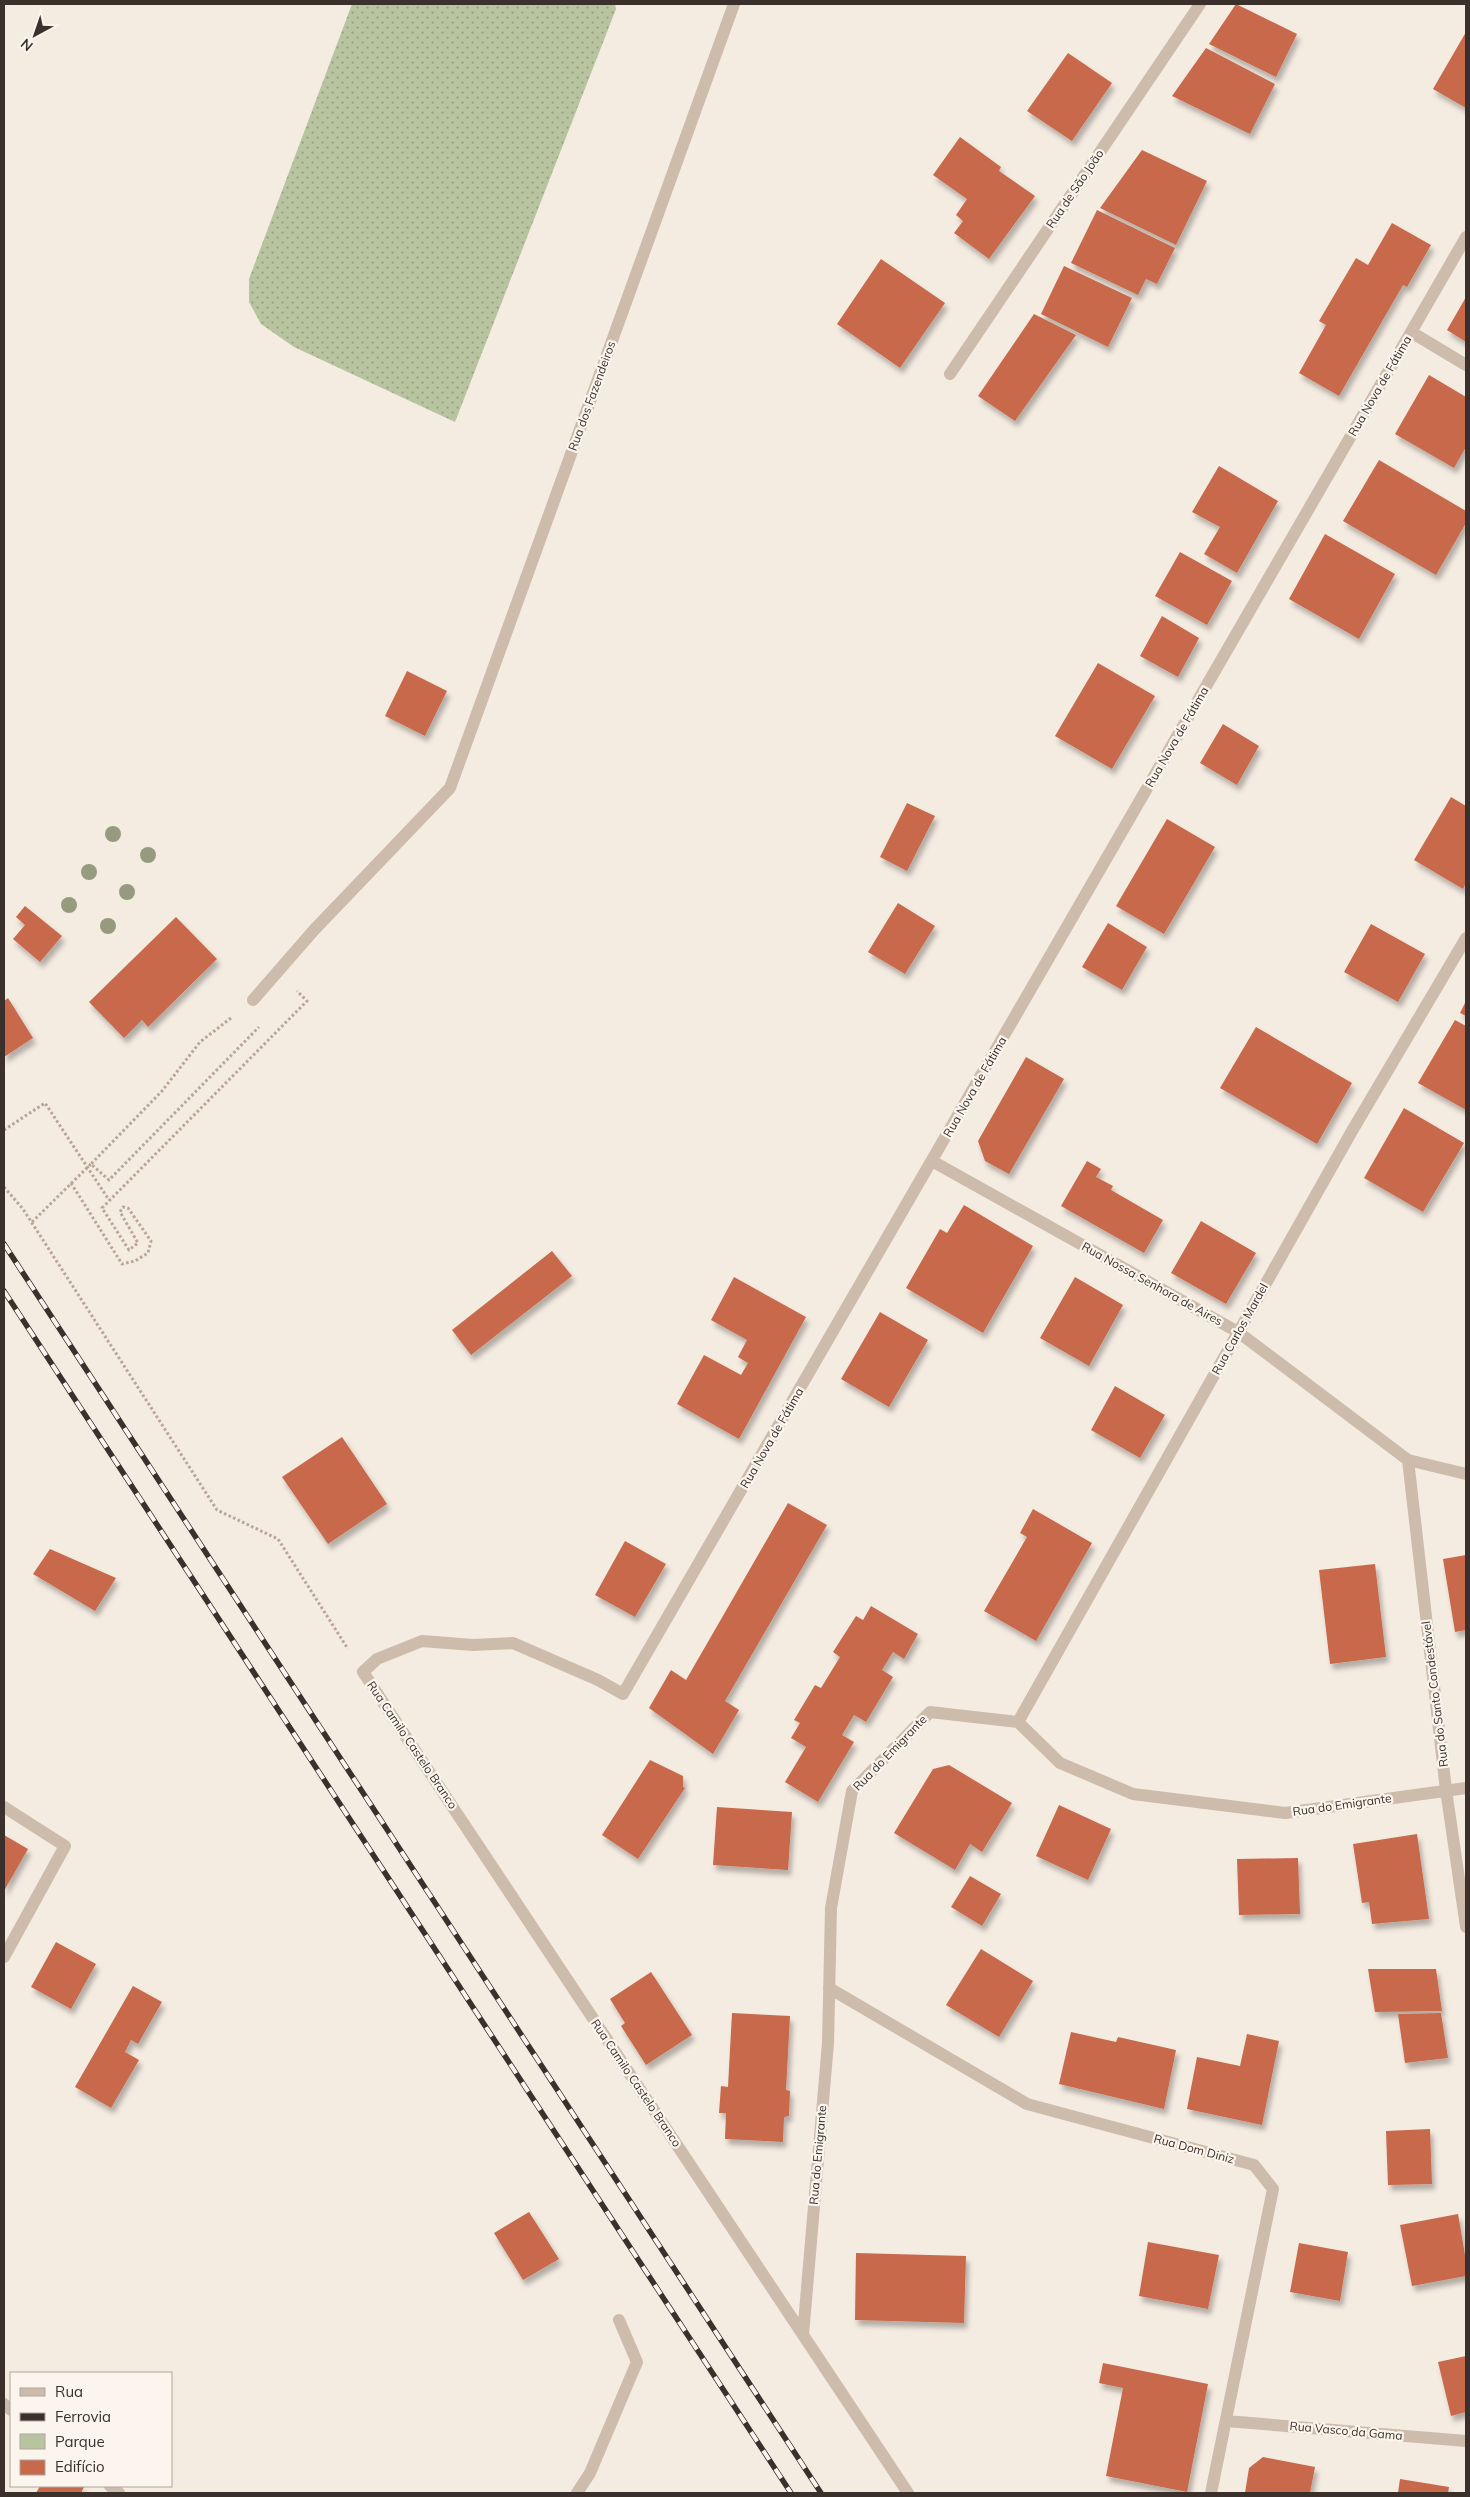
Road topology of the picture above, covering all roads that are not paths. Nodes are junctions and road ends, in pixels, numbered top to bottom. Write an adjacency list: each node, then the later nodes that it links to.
1 (734, 4): 8 (street, Rua dos Fazendeiros)
2 (1200, 4): 6 (street, Rua de São João)
3 (1466, 237): 4 (street, Rua Nova de Fátima)
4 (1411, 332): 5 (street); 9 (street, Rua Nova de Fátima)
5 (1466, 365)
6 (950, 374)
7 (1466, 938): 10 (street, Rua Carlos Mardel)
8 (253, 1000)
9 (932, 1161): 10 (street, Rua Nossa Senhora de Aires); 13 (street, Rua Nova de Fátima)
10 (1238, 1332): 11 (street, Rua Nossa Senhora de Aires); 14 (street, Rua Carlos Mardel)
11 (1408, 1460): 12 (street, Rua Nossa Senhora de Aires); 16 (street, Rua do Santo Condestável)
12 (1466, 1474)
13 (363, 1672): 22 (street, Rua Camilo Castelo Branco)
14 (1018, 1722): 16 (street, Rua do Emigrante); 20 (street, Rua do Emigrante)
15 (1466, 1788): 16 (street, Rua do Emigrante)
16 (1446, 1790): 18 (street, Rua do Santo Condestável)
17 (4, 1807): 19 (street)
18 (1466, 1927)
19 (4, 1957)
20 (829, 1988): 22 (street, Rua do Emigrante); 23 (street, Rua Dom Diniz)
21 (619, 2320): 25 (street)
22 (803, 2335): 26 (street, Rua Camilo Castelo Branco)
23 (1226, 2421): 24 (street, Rua Vasco da Gama); 27 (street, Rua Dom Diniz)
24 (1466, 2441)
25 (577, 2493)
26 (908, 2493)
27 (1211, 2493)

